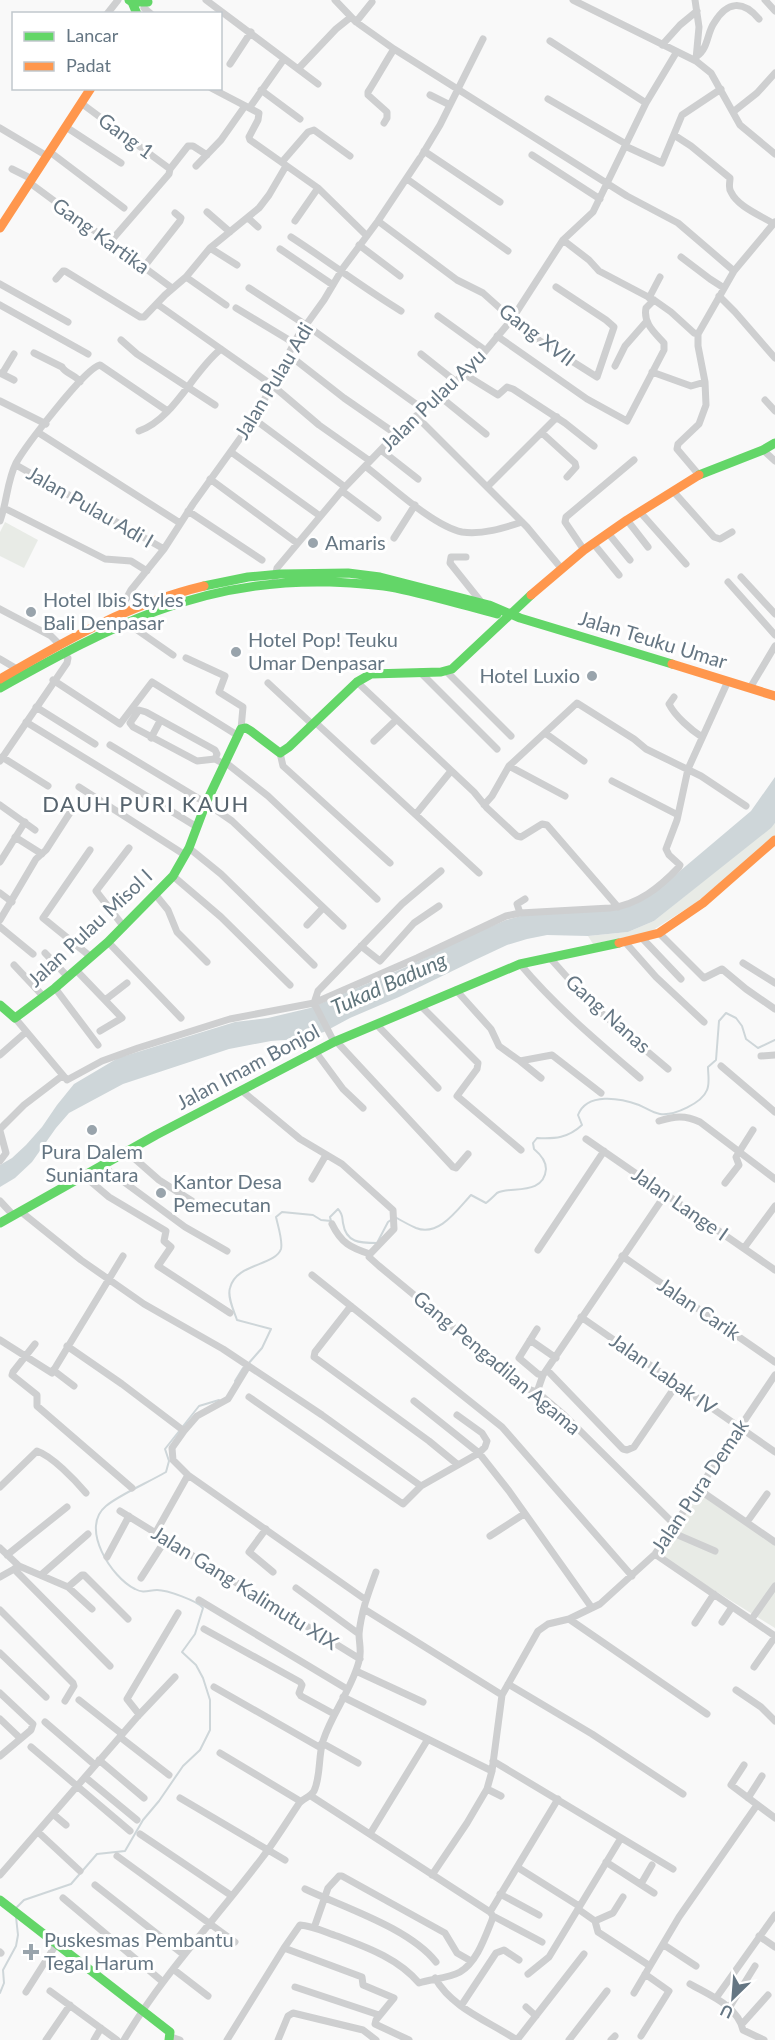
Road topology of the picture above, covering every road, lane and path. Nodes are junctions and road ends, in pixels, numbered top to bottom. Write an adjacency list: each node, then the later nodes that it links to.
1 (118, 0): 14 (street)
2 (206, 0): 17 (street)
3 (335, 0): 16 (street)
4 (574, 0): 11 (street)
5 (595, 0): 11 (street)
6 (695, 0): 12 (street)
7 (765, 0): 13 (street)
8 (131, 1): 10 (main road); 10 (main road)
9 (372, 2): 16 (street)
10 (145, 8)
11 (590, 9): 20 (street)
12 (697, 11): 20 (street); 23 (street)
13 (775, 11)
14 (109, 12)
15 (759, 19): 23 (street)
16 (353, 20): 21 (street); 26 (street)
17 (251, 32): 24 (street); 25 (street)
18 (483, 39): 29 (street, Jalan Pulau Adi)
19 (550, 41): 36 (street)
20 (663, 45): 22 (street)
21 (394, 49): 29 (street); 42 (street)
22 (676, 52): 23 (street); 36 (street, Jalan Pulau Ayu)
23 (696, 58): 30 (street)
24 (284, 59): 26 (street); 33 (street)
25 (230, 64)
26 (299, 68): 28 (street)
27 (775, 73): 40 (street)
28 (318, 84)
29 (458, 89): 38 (street, Jalan Pulau Adi); 60 (street)
30 (721, 89): 40 (street); 45 (street)
31 (90, 90): 37 (main road)
32 (215, 90): 39 (street)
33 (261, 90): 39 (street); 41 (street)
34 (430, 95): 38 (street)
35 (548, 99): 46 (street)
36 (646, 103): 46 (street, Jalan Pulau Ayu)
37 (81, 104): 43 (main road); 57 (street, Gang 1)
38 (450, 105): 50 (street, Jalan Pulau Adi)
39 (247, 107): 49 (street); 54 (street)
40 (733, 112): 48 (street)
41 (300, 119)
42 (384, 123)
43 (66, 127): 47 (main road); 53 (street)
44 (0, 128): 47 (street)
45 (674, 135): 46 (street); 70 (street)
46 (626, 145): 60 (street, Jalan Pulau Ayu)
47 (49, 154): 59 (main road); 64 (street)
48 (775, 154)
49 (207, 155): 55 (street); 57 (street)
50 (422, 155): 58 (street, Jalan Pulau Adi); 63 (street)
51 (532, 155): 62 (street)
52 (350, 156): 54 (street)
53 (121, 163)
54 (284, 164): 61 (street); 67 (street)
55 (196, 166)
56 (12, 169): 59 (street, Gang Kartika)
57 (170, 169): 77 (street)
58 (407, 179): 69 (street, Jalan Pulau Adi); 81 (street)
59 (31, 181): 72 (main road); 77 (street, Gang Kartika)
60 (607, 182): 62 (street, Jalan Pulau Ayu); 86 (street)
61 (318, 188): 68 (street); 74 (street)
62 (600, 199): 76 (street, Jalan Pulau Ayu)
63 (500, 202)
64 (124, 208)
65 (207, 212): 73 (street)
66 (175, 213): 84 (street)
67 (248, 218): 71 (street); 73 (street)
68 (295, 221)
69 (378, 221): 74 (street, Jalan Pulau Adi); 105 (street, Gang XVII)
70 (774, 223): 86 (street)
71 (258, 226)
72 (0, 228)
73 (230, 232): 79 (street)
74 (366, 235): 78 (street, Jalan Pulau Adi)
75 (291, 237): 85 (street)
76 (563, 240): 98 (street); 105 (street, Jalan Pulau Ayu)
77 (110, 242): 84 (street, Gang Kartika)
78 (358, 245): 85 (street, Jalan Pulau Adi); 87 (street)
79 (210, 248): 83 (street); 88 (street)
80 (280, 249): 92 (street)
81 (508, 251)
82 (681, 256): 96 (street)
83 (237, 265)
84 (143, 268): 94 (street, Gang Kartika)
85 (341, 271): 92 (street, Jalan Pulau Adi); 103 (street)
86 (734, 271): 96 (street)
87 (400, 276)
88 (186, 277): 94 (street); 101 (street)
89 (660, 277): 98 (street)
90 (56, 279): 99 (street)
91 (0, 284): 106 (street)
92 (333, 285): 108 (street, Jalan Pulau Adi)
93 (556, 287): 105 (street, Gang XVII)
94 (172, 288): 99 (street)
95 (249, 288): 108 (street)
96 (724, 288): 97 (street)
97 (719, 296): 109 (street); 120 (street)
98 (652, 299): 107 (street); 109 (street)
99 (157, 304): 113 (street)
100 (0, 305): 117 (street)
101 (225, 305)
102 (236, 309): 112 (street)
103 (401, 311)
104 (438, 316): 114 (street)
105 (512, 319): 110 (street, Jalan Pulau Ayu)
106 (68, 322)
107 (646, 322): 121 (street); 122 (street)
108 (306, 325): 112 (street, Jalan Pulau Adi); 135 (street)
109 (698, 334): 128 (street)
110 (497, 336): 114 (street, Jalan Pulau Ayu); 122 (street)
111 (121, 340): 130 (street)
112 (294, 343): 119 (street, Jalan Pulau Adi)
113 (221, 349): 129 (street); 130 (street)
114 (485, 350): 124 (street, Jalan Pulau Ayu)
115 (34, 353): 127 (street)
116 (14, 354): 123 (street)
117 (88, 354)
118 (421, 354): 126 (street)
119 (289, 355): 129 (street, Jalan Pulau Adi); 145 (street)
120 (775, 358)
121 (615, 366)
122 (652, 372): 128 (street)
123 (1, 373): 125 (street)
124 (464, 374): 126 (street, Jalan Pulau Ayu); 139 (street)
125 (14, 380)
126 (455, 381): 131 (street, Jalan Pulau Ayu)
127 (80, 382): 136 (street); 141 (street)
128 (705, 382): 156 (street)
129 (272, 386): 140 (street, Jalan Pulau Adi); 154 (street)
130 (189, 387): 134 (street); 136 (street)
131 (438, 395): 135 (street, Jalan Pulau Ayu); 146 (street)
132 (0, 400): 141 (street)
133 (765, 400): 137 (street)
134 (215, 405)
135 (423, 409): 138 (street, Jalan Pulau Ayu)
136 (166, 410): 142 (street)
137 (775, 411)
138 (416, 416): 145 (street, Jalan Pulau Ayu); 160 (street)
139 (557, 417): 144 (street); 148 (street)
140 (254, 419): 151 (street, Jalan Pulau Adi); 161 (street)
141 (46, 424): 143 (street)
142 (139, 431)
143 (39, 433): 155 (street); 172 (street)
144 (542, 433): 157 (street); 160 (street)
145 (396, 434): 149 (street, Jalan Pulau Ayu)
146 (486, 434)
147 (775, 443): 150 (main road)
148 (594, 446)
149 (381, 450): 154 (street, Jalan Pulau Ayu); 159 (street)
150 (763, 450): 153 (street); 156 (main road)
151 (231, 452): 158 (street, Jalan Pulau Adi); 167 (street)
152 (634, 460): 180 (street)
153 (775, 461)
154 (368, 464): 161 (street, Jalan Pulau Ayu); 163 (street)
155 (16, 465): 164 (street); 179 (street, Jalan Pulau Adi I)
156 (699, 475): 162 (main road)
157 (567, 477)
158 (210, 479): 165 (street, Jalan Pulau Adi); 176 (street)
159 (418, 479)
160 (487, 487): 171 (street)
161 (344, 489): 167 (street, Jalan Pulau Ayu); 168 (street)
162 (673, 491): 166 (main road); 173 (street)
163 (415, 505): 171 (street); 175 (street)
164 (4, 508): 170 (street); 186 (street)
165 (188, 511): 172 (street, Jalan Pulau Adi); 182 (street)
166 (640, 512): 169 (main road); 184 (street)
167 (320, 516): 176 (street, Jalan Pulau Ayu)
168 (378, 518)
169 (627, 520): 174 (main road); 178 (street)
170 (0, 521)
171 (522, 522): 185 (street)
172 (180, 523): 179 (street, Jalan Pulau Adi)
173 (732, 532)
174 (608, 533): 177 (main road); 183 (street)
175 (394, 538)
176 (297, 543): 189 (street, Jalan Pulau Ayu)
177 (593, 543): 180 (main road); 187 (street)
178 (648, 547)
179 (164, 549): 186 (street, Jalan Pulau Adi)
180 (584, 550): 185 (main road)
181 (466, 557): 191 (street)
182 (262, 560)
183 (630, 560)
184 (686, 564)
185 (561, 568): 195 (main road)
186 (147, 571): 193 (street, Jalan Pulau Adi)
187 (619, 575)
188 (741, 577): 194 (street)
189 (275, 579): 191 (main road, Jalan Teuku Umar); 193 (main road, Jalan Teuku Umar); 195 (main road, Jalan Teuku Umar); 196 (main road, Jalan Teuku Umar)
190 (728, 582): 197 (street)
191 (482, 603): 195 (main road, Jalan Teuku Umar)
192 (0, 609): 199 (street)
193 (122, 613): 199 (main road, Jalan Teuku Umar)
194 (775, 614)
195 (513, 616): 205 (main road); 208 (main road, Jalan Teuku Umar)
196 (127, 624): 199 (main road, Jalan Teuku Umar); 200 (street)
197 (775, 635)
198 (775, 646): 212 (street)
199 (61, 648): 203 (main road, Jalan Teuku Umar); 207 (street); 211 (main road, Jalan Teuku Umar)
200 (173, 655)
201 (186, 658): 220 (street)
202 (0, 659): 203 (street)
203 (17, 669): 206 (main road, Jalan Teuku Umar)
204 (420, 672): 205 (main road); 209 (main road); 228 (street)
205 (447, 672): 222 (street)
206 (0, 679)
207 (53, 680): 215 (street); 220 (street)
208 (728, 681): 212 (main road, Jalan Teuku Umar); 223 (street)
209 (357, 682): 216 (street); 219 (main road)
210 (268, 683): 219 (street)
211 (0, 688)
212 (750, 688): 213 (main road, Jalan Teuku Umar)
213 (775, 696)
214 (674, 697): 223 (street)
215 (36, 707): 218 (street); 226 (street)
216 (396, 720): 225 (street); 236 (street)
217 (160, 721): 224 (street); 224 (street); 231 (street)
218 (26, 722): 230 (street); 249 (street)
219 (315, 724): 229 (main road); 246 (street)
220 (239, 732): 229 (main road); 233 (main road, Jalan Pulau Misol I)
221 (545, 734): 232 (street); 234 (street); 235 (street)
222 (511, 736)
223 (702, 737): 235 (street)
224 (151, 738): 231 (street)
225 (374, 741)
226 (95, 744)
227 (110, 745): 241 (street)
228 (497, 749)
229 (280, 753): 258 (street)
230 (1, 759): 238 (street)
231 (215, 759): 233 (street)
232 (584, 761)
233 (225, 763): 241 (main road, Jalan Pulau Misol I); 264 (street)
234 (509, 766): 240 (street); 243 (street)
235 (688, 769): 244 (street); 247 (street)
236 (451, 771): 243 (street); 246 (street)
237 (612, 781): 247 (street)
238 (48, 786)
239 (79, 787): 255 (street)
240 (565, 796)
241 (206, 803): 249 (main road, Jalan Pulau Misol I); 269 (street)
242 (0, 805): 248 (street)
243 (484, 805): 268 (street)
244 (746, 806)
245 (73, 808): 256 (street)
246 (416, 814): 260 (street)
247 (678, 815): 268 (street)
248 (25, 822): 250 (street); 251 (street)
249 (197, 827): 255 (main road, Jalan Pulau Misol I)
250 (35, 830)
251 (15, 837): 256 (street); 257 (street)
252 (775, 840): 276 (main road, Jalan Imam Bonjol)
253 (129, 848): 275 (street)
254 (90, 850): 283 (street)
255 (187, 851): 261 (main road, Jalan Pulau Misol I); 289 (street)
256 (42, 854): 266 (street)
257 (0, 862)
258 (390, 863)
259 (441, 870): 280 (street)
260 (479, 873)
261 (173, 876): 263 (main road, Jalan Pulau Misol I); 295 (street)
262 (0, 893): 266 (street)
263 (155, 894): 275 (main road, Jalan Pulau Misol I); 285 (street)
264 (377, 899)
265 (525, 900): 270 (street)
266 (12, 902): 271 (street)
267 (439, 906): 280 (street)
268 (618, 907): 270 (street)
269 (323, 908): 272 (street); 273 (street)
270 (520, 913): 300 (street)
271 (0, 920)
272 (307, 925)
273 (343, 926)
274 (0, 927): 282 (street)
275 (124, 927): 278 (main road, Jalan Pulau Misol I)
276 (659, 933): 277 (main road, Jalan Imam Bonjol); 303 (street)
277 (642, 938): 279 (main road, Jalan Imam Bonjol); 292 (street)
278 (108, 942): 283 (main road, Jalan Pulau Misol I); 305 (street)
279 (625, 942): 284 (main road, Jalan Imam Bonjol); 306 (street)
280 (361, 946): 300 (street)
281 (45, 953): 291 (street)
282 (33, 954)
283 (91, 957): 290 (main road, Jalan Pulau Misol I)
284 (549, 958): 287 (main road, Jalan Imam Bonjol); 318 (street, Gang Nanas)
285 (207, 962)
286 (743, 963): 294 (street)
287 (520, 964): 297 (main road, Jalan Imam Bonjol); 321 (street)
288 (14, 965): 298 (street)
289 (314, 965)
290 (76, 970): 291 (main road, Jalan Pulau Misol I); 299 (street)
291 (68, 977): 296 (main road, Jalan Pulau Misol I)
292 (681, 979)
293 (127, 983): 299 (street)
294 (775, 983)
295 (290, 985)
296 (55, 988): 298 (main road, Jalan Pulau Misol I); 311 (street)
297 (456, 990): 301 (main road, Jalan Imam Bonjol); 316 (street)
298 (44, 997): 304 (main road, Jalan Pulau Misol I)
299 (105, 1000): 308 (street)
300 (314, 1004): 310 (street); 319 (street)
301 (420, 1005): 307 (main road, Jalan Imam Bonjol); 331 (street)
302 (2, 1009): 304 (main road)
303 (775, 1009)
304 (15, 1018): 309 (street)
305 (181, 1018)
306 (704, 1022)
307 (377, 1025): 310 (main road, Jalan Imam Bonjol); 322 (street)
308 (100, 1031)
309 (26, 1032): 313 (street); 319 (street)
310 (333, 1039): 312 (main road, Jalan Imam Bonjol); 335 (street)
311 (98, 1045)
312 (315, 1051): 323 (main road, Jalan Imam Bonjol); 325 (street)
313 (0, 1055)
314 (775, 1055): 315 (street)
315 (761, 1056)
316 (520, 1061): 320 (street); 324 (street)
317 (721, 1066): 326 (street)
318 (668, 1069)
319 (64, 1078): 328 (street)
320 (541, 1078)
321 (640, 1078)
322 (438, 1088)
323 (241, 1090): 332 (main road, Jalan Imam Bonjol); 336 (street)
324 (600, 1093)
325 (363, 1108)
326 (775, 1112)
327 (659, 1121): 334 (street)
328 (0, 1130): 337 (street)
329 (753, 1130): 334 (street)
330 (586, 1139): 333 (street, Jalan Lange I)
331 (522, 1150)
332 (126, 1151): 338 (main road, Jalan Imam Bonjol); 345 (street)
333 (604, 1151): 343 (street, Jalan Lange I); 351 (street)
334 (739, 1153): 341 (street); 342 (street)
335 (468, 1154)
336 (326, 1155): 340 (street); 353 (street)
337 (0, 1161)
338 (101, 1166): 339 (main road, Jalan Imam Bonjol); 352 (street)
339 (83, 1176): 347 (main road, Jalan Imam Bonjol); 361 (street)
340 (312, 1179)
341 (775, 1179)
342 (724, 1183)
343 (665, 1195): 350 (street, Jalan Lange I); 355 (street)
344 (0, 1201): 347 (street)
345 (192, 1201)
346 (775, 1206): 350 (street)
347 (17, 1213): 348 (main road, Jalan Imam Bonjol); 358 (street)
348 (0, 1223)
349 (332, 1224): 353 (street)
350 (744, 1248): 356 (street, Jalan Lange I)
351 (538, 1250)
352 (227, 1251)
353 (370, 1254): 378 (street, Gang Pengadilan Agama)
354 (123, 1256): 358 (street)
355 (622, 1257): 362 (street); 371 (street, Jalan Carik)
356 (775, 1270)
357 (312, 1275): 359 (street)
358 (109, 1278): 363 (street); 368 (street)
359 (351, 1306): 386 (street); 416 (street)
360 (176, 1312): 363 (street)
361 (230, 1313)
362 (581, 1317): 370 (street); 376 (street, Jalan Labak IV)
363 (172, 1320): 372 (street)
364 (537, 1329): 366 (street)
365 (0, 1340): 369 (street)
366 (530, 1340): 370 (street); 374 (street)
367 (35, 1344): 369 (street)
368 (67, 1346): 373 (street); 383 (street)
369 (25, 1356): 373 (street); 390 (street)
370 (556, 1358): 374 (street)
371 (775, 1362)
372 (246, 1364): 383 (street); 388 (street)
373 (53, 1370): 377 (street)
374 (545, 1372): 376 (street); 378 (street)
375 (775, 1375): 382 (street, Jalan Pura Demak)
376 (677, 1384): 382 (street, Jalan Labak IV)
377 (74, 1386)
378 (537, 1392): 399 (street, Gang Pengadilan Agama)
379 (249, 1397): 388 (street)
380 (414, 1401): 385 (street)
381 (457, 1415): 385 (street)
382 (740, 1427): 384 (street, Jalan Labak IV); 391 (street, Jalan Pura Demak)
383 (181, 1429): 387 (street)
384 (775, 1452)
385 (479, 1453): 386 (street); 396 (street)
386 (457, 1464): 388 (street)
387 (188, 1474): 400 (street); 401 (street)
388 (421, 1486)
389 (0, 1487): 392 (street)
390 (132, 1488)
391 (698, 1489): 398 (street); 399 (street, Jalan Pura Demak)
392 (86, 1493)
393 (767, 1494): 398 (street)
394 (67, 1507): 410 (street)
395 (120, 1511): 397 (street, Jalan Gang Kalimutu XIX)
396 (524, 1514): 404 (street); 426 (street)
397 (129, 1516): 401 (street, Jalan Gang Kalimutu XIX); 411 (street, Jalan Gang Kalimutu XIX)
398 (747, 1522): 406 (street)
399 (675, 1525): 402 (street, Jalan Pura Demak)
400 (266, 1529): 413 (street); 424 (street)
401 (156, 1532): 405 (street, Jalan Gang Kalimutu XIX)
402 (671, 1532): 408 (street); 409 (street, Jalan Pura Demak)
403 (88, 1534): 415 (street)
404 (490, 1536)
405 (166, 1539): 418 (street); 440 (street, Jalan Gang Kalimutu XIX)
406 (775, 1542)
407 (0, 1548): 410 (street)
408 (715, 1551)
409 (655, 1554): 416 (street, Jalan Pura Demak); 422 (street)
410 (7, 1555): 412 (street)
411 (107, 1557)
412 (16, 1568): 415 (street); 417 (street); 441 (street)
413 (273, 1572)
414 (376, 1572): 424 (street)
415 (41, 1575): 420 (street)
416 (632, 1576): 426 (street, Jalan Pura Demak)
417 (0, 1577)
418 (141, 1578)
419 (775, 1586): 433 (street)
420 (68, 1587): 427 (street); 432 (street)
421 (296, 1588): 437 (street)
422 (714, 1594): 425 (street); 435 (street)
423 (200, 1600): 447 (street)
424 (366, 1600): 428 (street)
425 (732, 1607): 433 (street); 434 (street)
426 (592, 1608): 431 (street, Jalan Pura Demak)
427 (92, 1609)
428 (364, 1609): 437 (street); 450 (street)
429 (0, 1610): 454 (street)
430 (178, 1613): 458 (street)
431 (569, 1618): 445 (street, Jalan Pura Demak); 457 (street)
432 (128, 1619)
433 (751, 1620): 438 (street)
434 (722, 1622)
435 (695, 1623)
436 (204, 1629): 456 (street)
437 (359, 1634): 440 (street)
438 (775, 1637): 442 (street)
439 (0, 1653): 451 (street)
440 (360, 1659): 443 (street)
441 (110, 1666)
442 (754, 1667)
443 (356, 1671): 447 (street); 455 (street)
444 (174, 1677): 458 (street)
445 (508, 1684): 450 (street, Jalan Pura Demak); 479 (street)
446 (213, 1687): 465 (street)
447 (347, 1689): 452 (street)
448 (736, 1690): 460 (street)
449 (0, 1693): 463 (street)
450 (502, 1695): 469 (street, Jalan Pura Demak)
451 (46, 1697)
452 (343, 1697): 456 (street); 464 (street)
453 (79, 1700): 462 (street)
454 (65, 1701)
455 (423, 1702)
456 (334, 1714): 465 (street)
457 (707, 1714)
458 (138, 1716): 462 (street)
459 (0, 1719): 463 (street)
460 (775, 1721)
461 (45, 1722): 470 (street)
462 (121, 1736): 470 (street); 474 (street)
463 (20, 1738): 468 (street)
464 (428, 1739): 473 (street); 495 (street)
465 (322, 1746): 471 (street); 480 (street)
466 (31, 1747): 477 (street)
467 (220, 1753): 486 (street)
468 (1, 1754)
469 (493, 1761): 473 (street, Jalan Pura Demak); 485 (street)
470 (97, 1762): 476 (street); 482 (street)
471 (358, 1763)
472 (744, 1765): 484 (street)
473 (492, 1771): 478 (street, Jalan Pura Demak)
474 (169, 1775)
475 (762, 1776): 484 (street)
476 (85, 1777): 477 (street); 490 (street)
477 (77, 1787): 488 (street); 492 (street)
478 (487, 1789): 481 (street); 506 (street, Jalan Pura Demak)
479 (683, 1794)
480 (311, 1796): 486 (street); 495 (street)
481 (501, 1796)
482 (144, 1798)
483 (180, 1798): 497 (street)
484 (748, 1798): 487 (street)
485 (558, 1799): 496 (street); 502 (street)
486 (300, 1801): 497 (street)
487 (757, 1805): 489 (street); 528 (street)
488 (54, 1814): 491 (street); 493 (street)
489 (775, 1818)
490 (137, 1820)
491 (66, 1825)
492 (130, 1831)
493 (38, 1832): 504 (street); 505 (street)
494 (140, 1834): 512 (street)
495 (370, 1834): 506 (street)
496 (621, 1838): 500 (street); 503 (street)
497 (268, 1851): 499 (street); 512 (street)
498 (117, 1856): 522 (street)
499 (285, 1860)
500 (606, 1862): 507 (street); 517 (street)
501 (652, 1865): 507 (street)
502 (517, 1867): 511 (street); 517 (street)
503 (673, 1869)
504 (80, 1871)
505 (0, 1875)
506 (432, 1875): 518 (street)
507 (641, 1884): 510 (street)
508 (95, 1885): 532 (street)
509 (305, 1889): 515 (street)
510 (654, 1893)
511 (501, 1894): 518 (street); 519 (street)
512 (232, 1896): 522 (street)
513 (623, 1897): 521 (street)
514 (63, 1898): 543 (street)
515 (323, 1898): 523 (street); 534 (street); 535 (street)
516 (0, 1900): 527 (main road)
517 (578, 1908): 521 (street); 540 (street)
518 (491, 1914): 526 (street); 534 (street)
519 (539, 1915)
520 (775, 1915): 524 (street)
521 (595, 1921): 536 (street)
522 (210, 1923): 525 (street); 532 (street)
523 (314, 1928): 530 (street); 542 (street)
524 (759, 1936): 529 (street); 552 (street)
525 (235, 1942)
526 (542, 1942)
527 (57, 1943): 548 (street); 557 (main road)
528 (664, 1945): 536 (street); 537 (street)
529 (775, 1947)
530 (284, 1948): 558 (street); 568 (street)
531 (584, 1954): 559 (street)
532 (184, 1955): 539 (street)
533 (519, 1960): 554 (street)
534 (471, 1961): 542 (street)
535 (436, 1962)
536 (650, 1966): 541 (street)
537 (696, 1966)
538 (755, 1966): 556 (street)
539 (173, 1968): 543 (street); 551 (street)
540 (528, 1974)
541 (645, 1974): 549 (street); 562 (street)
542 (435, 1978): 554 (street)
543 (163, 1982): 557 (street)
544 (690, 1984): 552 (street)
545 (295, 1987): 558 (street)
546 (51, 1991): 553 (street)
547 (607, 1991): 573 (street)
548 (26, 1992)
549 (634, 1993)
550 (768, 1995): 560 (street)
551 (208, 1996)
552 (716, 1998): 556 (street)
553 (70, 2005): 561 (street); 564 (street)
554 (461, 2006): 572 (street)
555 (526, 2007): 559 (street)
556 (729, 2008): 560 (street)
557 (141, 2011): 563 (main road); 567 (street)
558 (379, 2015): 571 (street)
559 (537, 2016): 572 (street)
560 (743, 2023): 574 (street)
561 (100, 2028): 565 (street); 566 (street)
562 (641, 2036)
563 (173, 2039)
564 (48, 2040)
565 (94, 2040)
566 (117, 2040)
567 (124, 2040)
568 (227, 2040)
569 (278, 2040): 570 (street)
570 (376, 2040)
571 (409, 2040)
572 (517, 2040)
573 (569, 2040)
574 (764, 2040)

